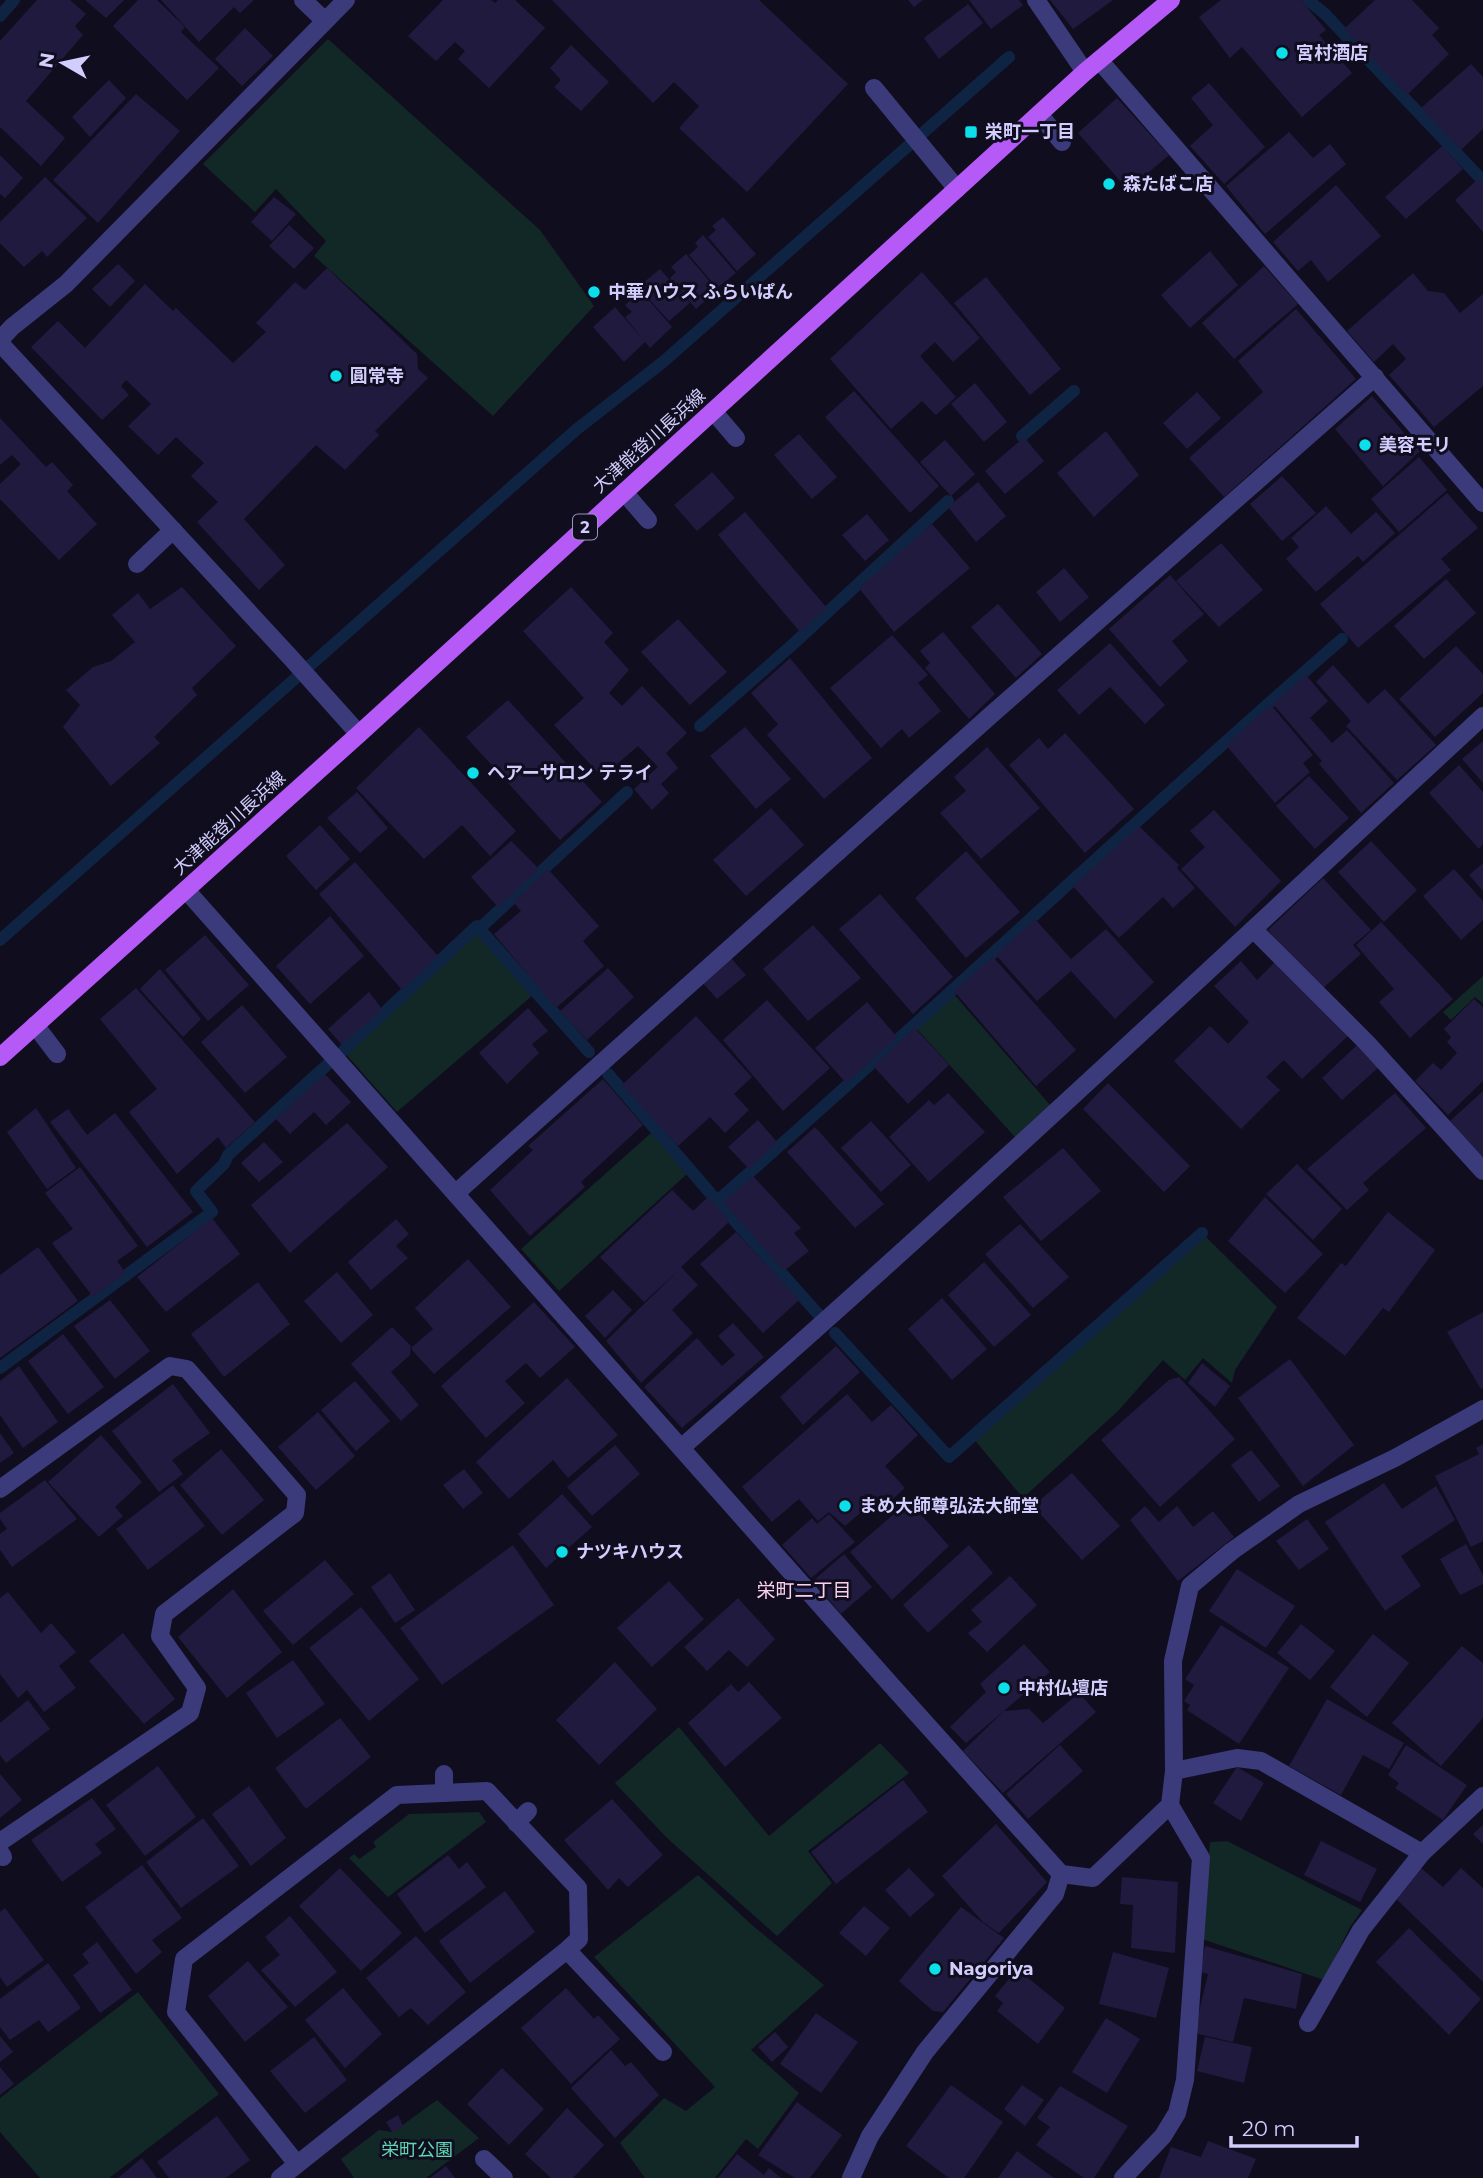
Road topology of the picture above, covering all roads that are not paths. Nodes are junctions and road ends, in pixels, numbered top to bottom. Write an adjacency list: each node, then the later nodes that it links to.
1 (303, 0): 5 (street)
2 (345, 0): 5 (street)
3 (1036, 0): 7 (street)
4 (1171, 0): 6 (main road, 大津能登川長浜線 / 2)
5 (326, 21): 12 (street)
6 (1100, 60): 7 (main road, 大津能登川長浜線 / 2); 13 (street)
7 (1085, 72): 9 (main road, 大津能登川長浜線 / 2)
8 (874, 88): 11 (street)
9 (1039, 114): 10 (street); 11 (main road, 大津能登川長浜線 / 2)
10 (1062, 142)
11 (957, 189): 14 (main road, 大津能登川長浜線 / 2)
12 (3, 331): 19 (street)
13 (1375, 377): 17 (street); 29 (street)
14 (713, 411): 15 (street); 16 (main road, 大津能登川長浜線 / 2)
15 (736, 438)
16 (624, 492): 18 (street); 22 (main road, 大津能登川長浜線 / 2)
17 (1483, 503)
18 (648, 520)
19 (173, 530): 20 (street); 22 (street)
20 (137, 564)
21 (1483, 716): 24 (street)
22 (359, 734): 23 (main road, 大津能登川長浜線 / 2)
23 (186, 890): 25 (main road, 大津能登川長浜線 / 2); 29 (street)
24 (1253, 929): 28 (street); 31 (street)
25 (35, 1025): 26 (street); 27 (main road, 大津能登川長浜線 / 2)
26 (57, 1054)
27 (0, 1056)
28 (1475, 1169)
29 (456, 1193): 31 (street)
30 (1483, 1409): 33 (street)
31 (681, 1448): 40 (street)
32 (0, 1489): 38 (street)
33 (1174, 1771): 37 (street); 39 (street)
34 (444, 1774): 35 (street)
35 (444, 1793): 41 (street); 45 (street)
36 (1483, 1796): 39 (street)
37 (1170, 1805): 40 (street); 49 (street)
38 (1, 1850)
39 (1422, 1853): 42 (street)
40 (1061, 1874): 48 (street)
41 (567, 1950): 43 (street); 45 (street)
42 (1308, 2023)
43 (663, 2052)
44 (484, 2159): 47 (street)
45 (297, 2164): 46 (street)
46 (280, 2178)
47 (504, 2178)
48 (851, 2178)
49 (1123, 2178)

